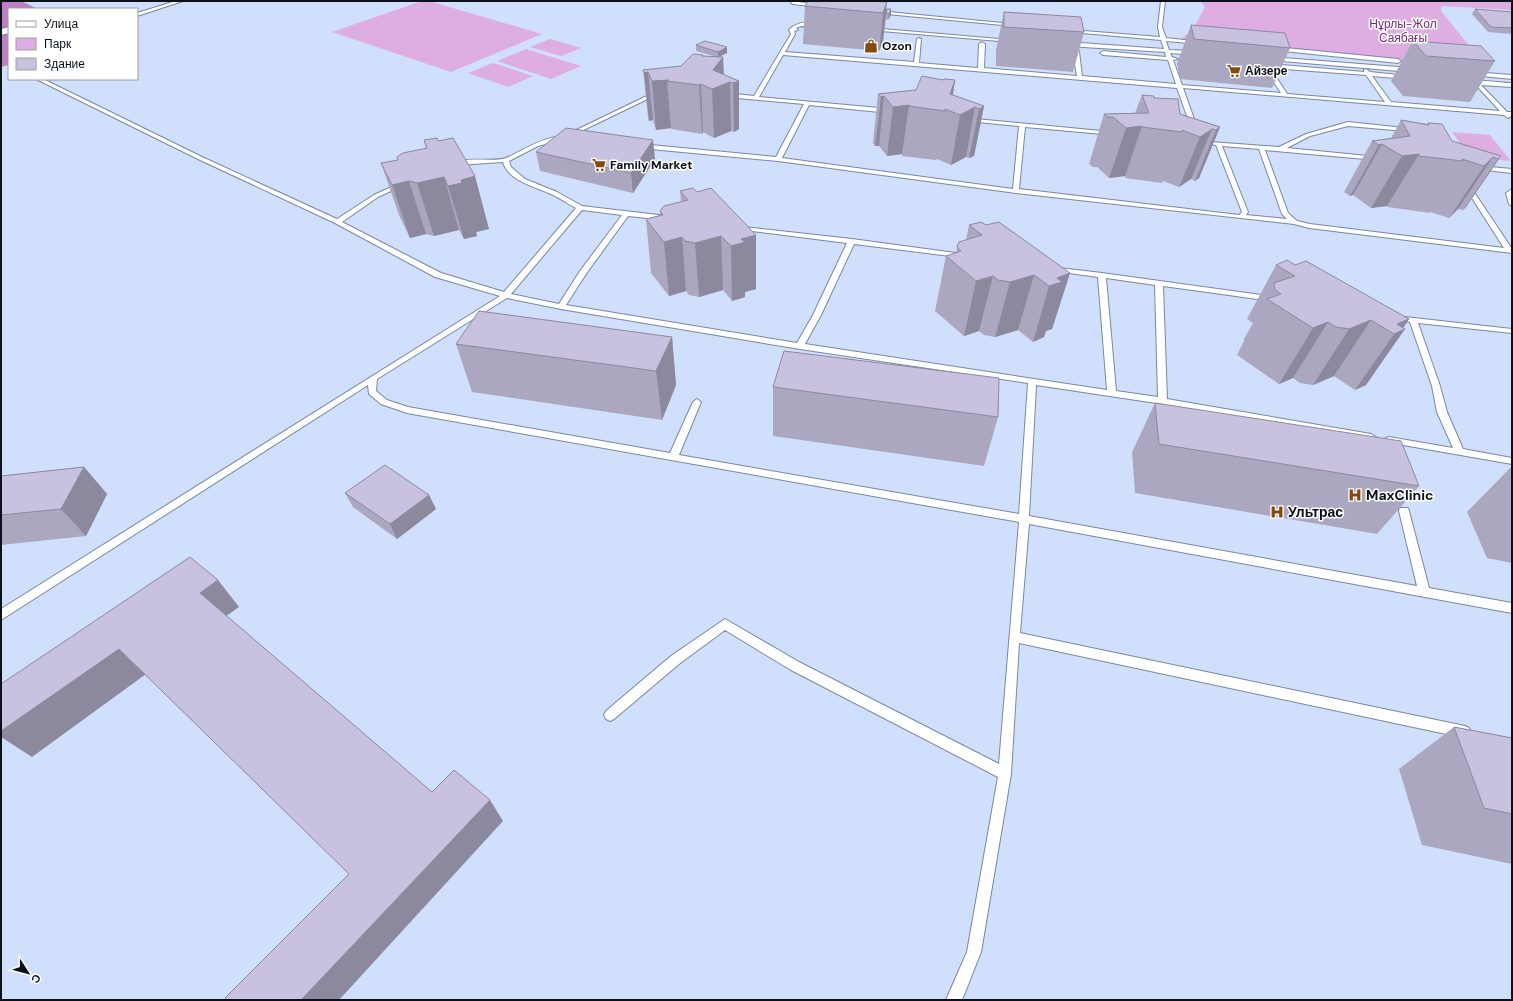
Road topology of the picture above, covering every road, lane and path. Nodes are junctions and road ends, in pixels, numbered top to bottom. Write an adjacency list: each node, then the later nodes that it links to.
1 (181, 1): 6 (lane)
2 (794, 1): 4 (lane)
3 (1163, 1): 15 (lane)
4 (825, 6)
5 (872, 11): 8 (lane)
6 (138, 15)
7 (827, 26): 10 (lane)
8 (1021, 26)
9 (866, 29): 17 (lane)
10 (791, 30): 11 (lane); 24 (lane)
11 (805, 31)
12 (1068, 31): 15 (lane)
13 (904, 38): 14 (lane)
14 (919, 39): 17 (lane); 31 (lane)
15 (1163, 39): 16 (lane); 22 (lane)
16 (1202, 43)
17 (982, 44): 35 (lane)
18 (1063, 44): 22 (lane)
19 (1271, 49): 30 (lane)
20 (1069, 50): 21 (lane)
21 (1076, 51): 23 (lane); 40 (lane)
22 (1167, 51): 26 (lane); 27 (lane)
23 (1084, 52)
24 (782, 53): 31 (lane); 50 (lane)
25 (1100, 53): 27 (lane)
26 (1198, 53)
27 (1170, 59): 28 (lane); 46 (lane)
28 (1178, 59)
29 (1268, 59): 34 (lane)
30 (1398, 61)
31 (916, 65): 35 (lane)
32 (1259, 66): 33 (lane)
33 (1267, 66): 37 (lane); 49 (lane)
34 (1362, 66): 36 (lane); 37 (lane)
35 (981, 70): 40 (lane)
36 (1420, 70)
37 (1368, 74): 41 (lane); 52 (lane)
38 (1466, 74): 39 (lane)
39 (1512, 77)
40 (1080, 78): 46 (lane)
41 (1414, 78)
42 (41, 80): 84 (lane)
43 (1461, 81): 44 (lane)
44 (1476, 82): 45 (lane); 54 (lane)
45 (1512, 85)
46 (1180, 86): 49 (lane); 61 (lane)
47 (664, 91): 62 (lane)
48 (719, 94): 50 (lane)
49 (1285, 95): 52 (lane)
50 (756, 98): 51 (lane)
51 (807, 102): 53 (lane); 69 (lane)
52 (1389, 103): 54 (lane)
53 (899, 112)
54 (1505, 113): 55 (lane); 57 (lane)
55 (1512, 114)
56 (961, 119): 58 (lane)
57 (1512, 121)
58 (1022, 125): 60 (lane); 77 (lane)
59 (1404, 130): 68 (lane)
60 (1122, 134)
61 (1196, 134)
62 (564, 138): 63 (lane); 71 (lane)
63 (579, 140)
64 (1205, 142): 65 (lane)
65 (1218, 143): 67 (lane); 82 (lane)
66 (633, 145): 69 (lane)
67 (1261, 147): 68 (lane); 85 (lane)
68 (1280, 149): 70 (lane)
69 (778, 159): 77 (lane)
70 (1383, 159)
71 (506, 160): 72 (lane); 80 (lane)
72 (444, 167)
73 (1469, 167): 74 (lane)
74 (1512, 171)
75 (1463, 179): 88 (lane)
76 (410, 180): 84 (lane)
77 (1016, 191): 82 (lane)
78 (1512, 191): 79 (lane)
79 (1512, 204)
80 (580, 208): 81 (lane); 93 (lane)
81 (626, 214): 83 (lane); 95 (lane)
82 (1241, 217): 85 (lane)
83 (675, 219)
84 (337, 222): 93 (lane)
85 (1295, 222): 88 (lane)
86 (729, 226): 87 (lane)
87 (852, 241): 89 (lane); 99 (lane)
88 (1511, 251)
89 (969, 257)
90 (1047, 268): 91 (lane)
91 (1102, 275): 92 (lane); 102 (lane)
92 (1159, 283): 94 (lane); 103 (lane)
93 (506, 295): 95 (lane); 100 (lane)
94 (1278, 300)
95 (561, 307): 99 (lane)
96 (1398, 318): 97 (lane)
97 (1413, 320): 98 (lane); 105 (lane)
98 (1512, 331)
99 (800, 346): 101 (lane)
100 (373, 378): 106 (lane); 112 (lane)
101 (1032, 381): 102 (lane); 109 (lane)
102 (1112, 394): 103 (lane)
103 (1163, 401): 105 (lane)
104 (697, 402): 106 (lane)
105 (1460, 452): 107 (lane)
106 (673, 457): 109 (lane)
107 (1512, 461)
108 (1404, 511): 110 (lane)
109 (1024, 519): 110 (lane); 113 (lane)
110 (1424, 592): 111 (lane)
111 (1512, 608)
112 (1, 615)
113 (1014, 637): 115 (lane); 116 (lane)
114 (610, 715): 116 (lane)
115 (1473, 734)
116 (1005, 774): 117 (lane)
117 (954, 1000)

